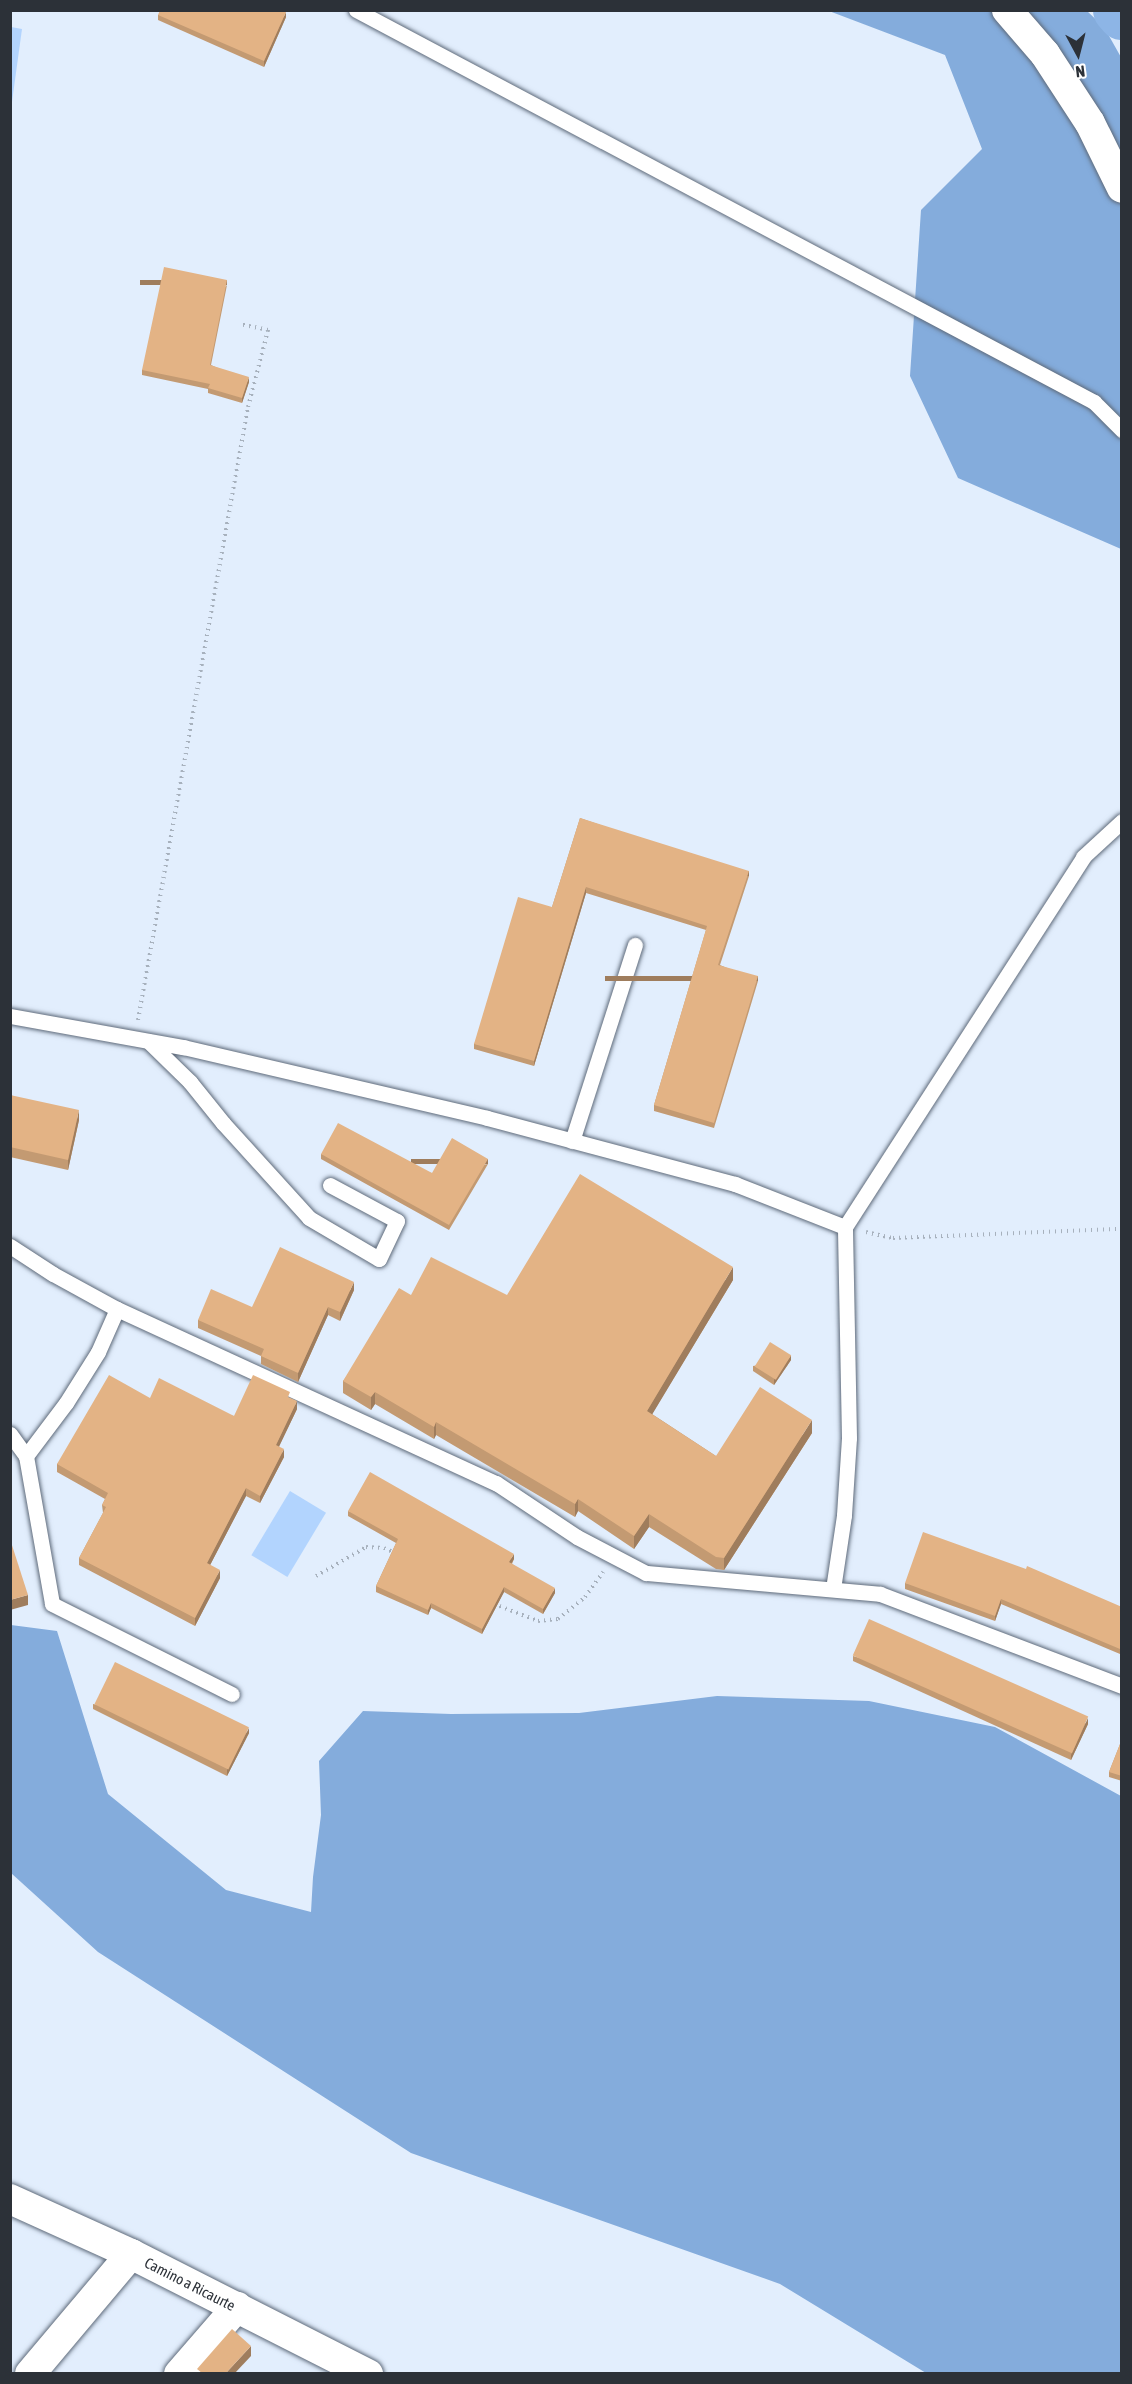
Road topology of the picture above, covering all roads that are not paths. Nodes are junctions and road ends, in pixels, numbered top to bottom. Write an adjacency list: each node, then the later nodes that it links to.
1 (356, 10): 4 (lane)
2 (1007, 10): 3 (street)
3 (1122, 188)
4 (1122, 430)
5 (1122, 821): 11 (lane)
6 (635, 945): 9 (lane)
7 (10, 1016): 8 (lane)
8 (142, 1040): 9 (lane); 10 (lane)
9 (572, 1141): 11 (lane)
10 (330, 1185)
11 (845, 1227): 16 (lane)
12 (10, 1246): 13 (lane)
13 (117, 1309): 15 (lane); 16 (lane)
14 (10, 1434): 15 (lane)
15 (26, 1456): 18 (lane)
16 (833, 1589): 17 (lane)
17 (1122, 1686)
18 (232, 1694)
19 (10, 2199): 20 (street, Camino a Ricaurte)
20 (131, 2254): 21 (street, Camino a Ricaurte); 22 (street)
21 (237, 2307): 23 (street); 24 (street, Camino a Ricaurte)
22 (30, 2373)
23 (179, 2373)
24 (368, 2373)

